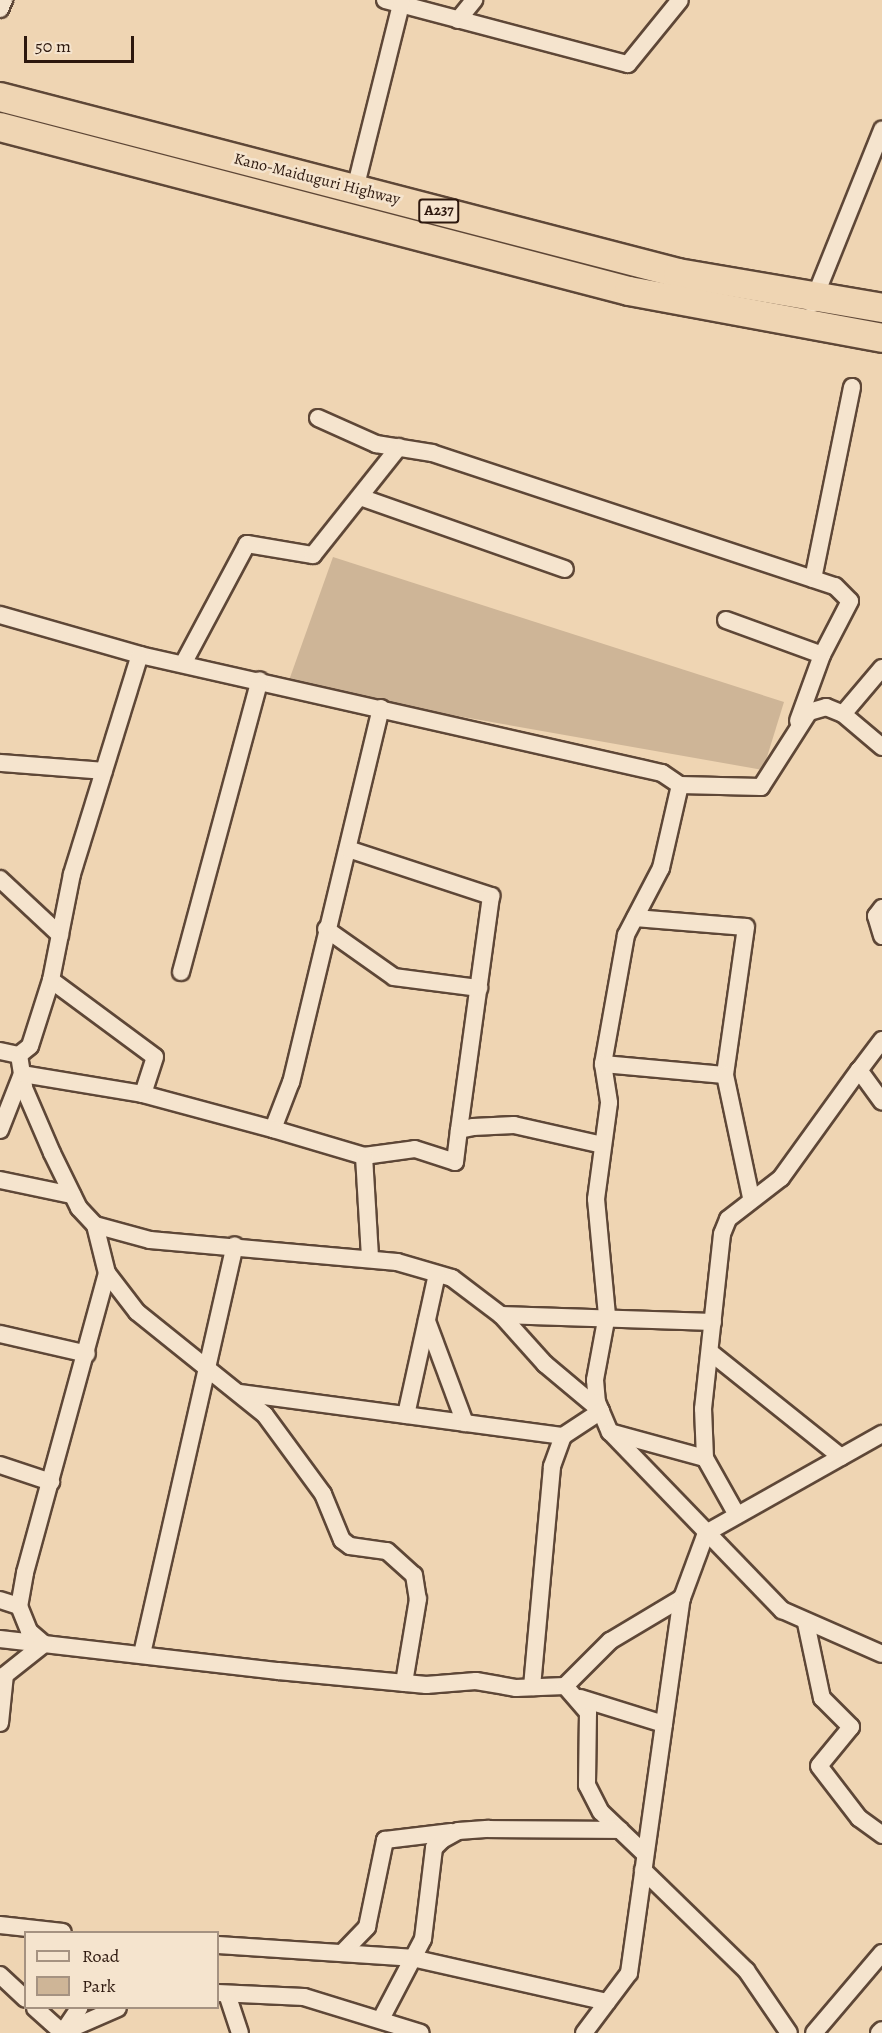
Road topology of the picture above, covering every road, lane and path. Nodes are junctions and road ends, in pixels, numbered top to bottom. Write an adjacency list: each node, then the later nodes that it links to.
1 (4, 0): 5 (street)
2 (474, 0): 6 (street)
3 (680, 0): 6 (street)
4 (393, 2): 6 (street); 11 (street)
5 (0, 9)
6 (458, 20)
7 (0, 97): 11 (highway, Kano-Maiduguri Highway / A237)
8 (0, 127): 14 (highway, Kano-Maiduguri Highway / A237)
9 (882, 130): 10 (street)
10 (875, 162): 12 (street)
11 (355, 189): 12 (highway, Kano-Maiduguri Highway / A237)
12 (813, 299): 13 (highway, Kano-Maiduguri Highway / A237); 14 (street)
13 (882, 308)
14 (808, 327): 15 (highway, Kano-Maiduguri Highway / A237)
15 (882, 338)
16 (852, 387): 21 (street)
17 (318, 418): 18 (street)
18 (399, 447): 19 (street); 21 (street)
19 (360, 497): 20 (street); 26 (street)
20 (565, 569)
21 (813, 579): 25 (street)
22 (0, 615): 24 (street)
23 (726, 620): 25 (street)
24 (140, 655): 26 (street); 34 (street)
25 (822, 655): 31 (street)
26 (183, 664): 28 (street)
27 (882, 668): 30 (street)
28 (260, 680): 29 (street); 45 (street)
29 (381, 708): 35 (street); 36 (street)
30 (843, 714): 31 (street); 32 (street)
31 (792, 736): 35 (street)
32 (882, 747)
33 (0, 763): 34 (street)
34 (104, 771): 43 (street)
35 (680, 785): 41 (street)
36 (348, 849): 42 (street); 47 (street)
37 (0, 879): 39 (street)
38 (0, 893): 39 (street)
39 (20, 893): 43 (street)
40 (882, 908): 44 (street)
41 (635, 918): 51 (street); 54 (street)
42 (326, 930): 47 (street); 57 (street)
43 (60, 934): 46 (street)
44 (882, 936)
45 (181, 972)
46 (51, 980): 50 (street); 55 (street)
47 (479, 988): 59 (street)
48 (882, 1040): 52 (street)
49 (0, 1051): 50 (street)
50 (19, 1055): 53 (street)
51 (603, 1064): 54 (street); 60 (street)
52 (859, 1070): 56 (street); 64 (street)
53 (22, 1074): 55 (street); 58 (street); 63 (street)
54 (725, 1075): 64 (street)
55 (143, 1094): 57 (street)
56 (882, 1102)
57 (273, 1129): 61 (street)
58 (0, 1130)
59 (459, 1130): 60 (street); 61 (street)
60 (603, 1145): 71 (street)
61 (364, 1156): 67 (street)
62 (0, 1180): 63 (street)
63 (72, 1195): 65 (street)
64 (751, 1197): 73 (street)
65 (95, 1225): 66 (street); 68 (street)
66 (235, 1245): 67 (street); 77 (street)
67 (370, 1258): 69 (street)
68 (106, 1274): 76 (street); 77 (street)
69 (438, 1274): 70 (street); 72 (street)
70 (501, 1315): 71 (street); 79 (street)
71 (607, 1315): 73 (street); 79 (street)
72 (427, 1321): 80 (street); 81 (street)
73 (713, 1322): 75 (street)
74 (0, 1334): 76 (street)
75 (710, 1352): 85 (street); 86 (street)
76 (87, 1354): 88 (street)
77 (207, 1370): 78 (street); 97 (street)
78 (238, 1393): 80 (street); 100 (street)
79 (601, 1411): 82 (street); 84 (street)
80 (406, 1415): 81 (street)
81 (465, 1423): 84 (street)
82 (610, 1432): 86 (street); 90 (street)
83 (882, 1434): 85 (street)
84 (563, 1436): 102 (street)
85 (841, 1457): 89 (street)
86 (705, 1458): 89 (street)
87 (0, 1465): 88 (street)
88 (51, 1482): 93 (street)
89 (737, 1515): 90 (street)
90 (706, 1533): 91 (street); 94 (street)
91 (682, 1598): 101 (street); 105 (street)
92 (0, 1600): 93 (street)
93 (19, 1606): 96 (street)
94 (806, 1623): 98 (street); 108 (street)
95 (0, 1639): 96 (street)
96 (44, 1644): 97 (street); 99 (street)
97 (142, 1654): 100 (street)
98 (882, 1654)
99 (2, 1675): 104 (street)
100 (404, 1683): 102 (street)
101 (565, 1686): 102 (street); 103 (street)
102 (532, 1687)
103 (580, 1698): 105 (street); 106 (street)
104 (0, 1723)
105 (664, 1724): 109 (street)
106 (620, 1830): 107 (street); 109 (street)
107 (458, 1831): 113 (street); 115 (street)
108 (882, 1835)
109 (644, 1862): 120 (street); 129 (street)
110 (0, 1925): 111 (street)
111 (54, 1931)
112 (219, 1945): 113 (street)
113 (343, 1952): 115 (street)
114 (882, 1953): 130 (street)
115 (412, 1959): 120 (street); 124 (street)
116 (0, 1965): 117 (street)
117 (5, 1979): 119 (street)
118 (222, 1994): 124 (street); 125 (street)
119 (24, 1997)
120 (608, 2002): 128 (street)
121 (37, 2009): 126 (street)
122 (78, 2009): 126 (street)
123 (112, 2009): 126 (street)
124 (386, 2024): 127 (street)
125 (239, 2032)
126 (62, 2033)
127 (421, 2033)
128 (584, 2033)
129 (789, 2033)
130 (814, 2033)

